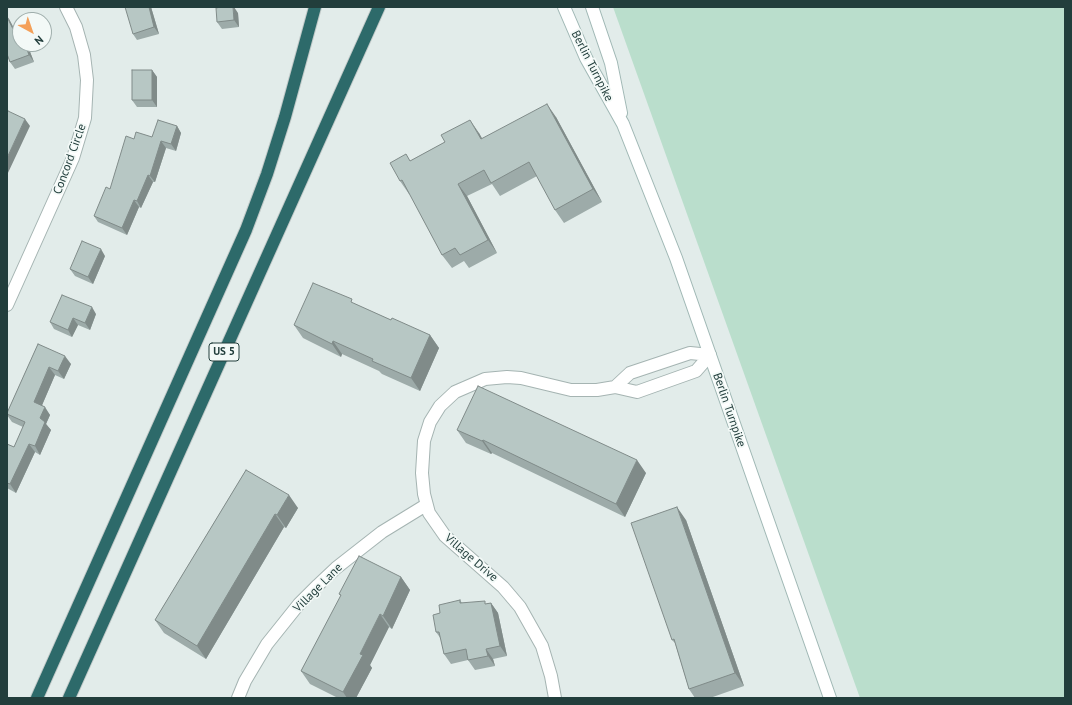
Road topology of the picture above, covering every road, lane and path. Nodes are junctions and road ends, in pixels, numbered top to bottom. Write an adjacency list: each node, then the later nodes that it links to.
1 (66, 7): 7 (street, Concord Circle)
2 (315, 7): 11 (highway, US 5)
3 (379, 7): 12 (highway, US 5)
4 (564, 7): 6 (street, Berlin Turnpike)
5 (592, 7): 6 (street, Berlin Turnpike)
6 (623, 124): 8 (street, Berlin Turnpike)
7 (7, 306)
8 (710, 355): 9 (street, Village Drive); 9 (street, Village Drive); 15 (street, Berlin Turnpike)
9 (615, 386): 10 (street, Village Drive)
10 (426, 505): 13 (street, Village Lane); 14 (street, Village Drive)
11 (37, 698)
12 (68, 698)
13 (238, 698)
14 (556, 698)
15 (830, 698)

